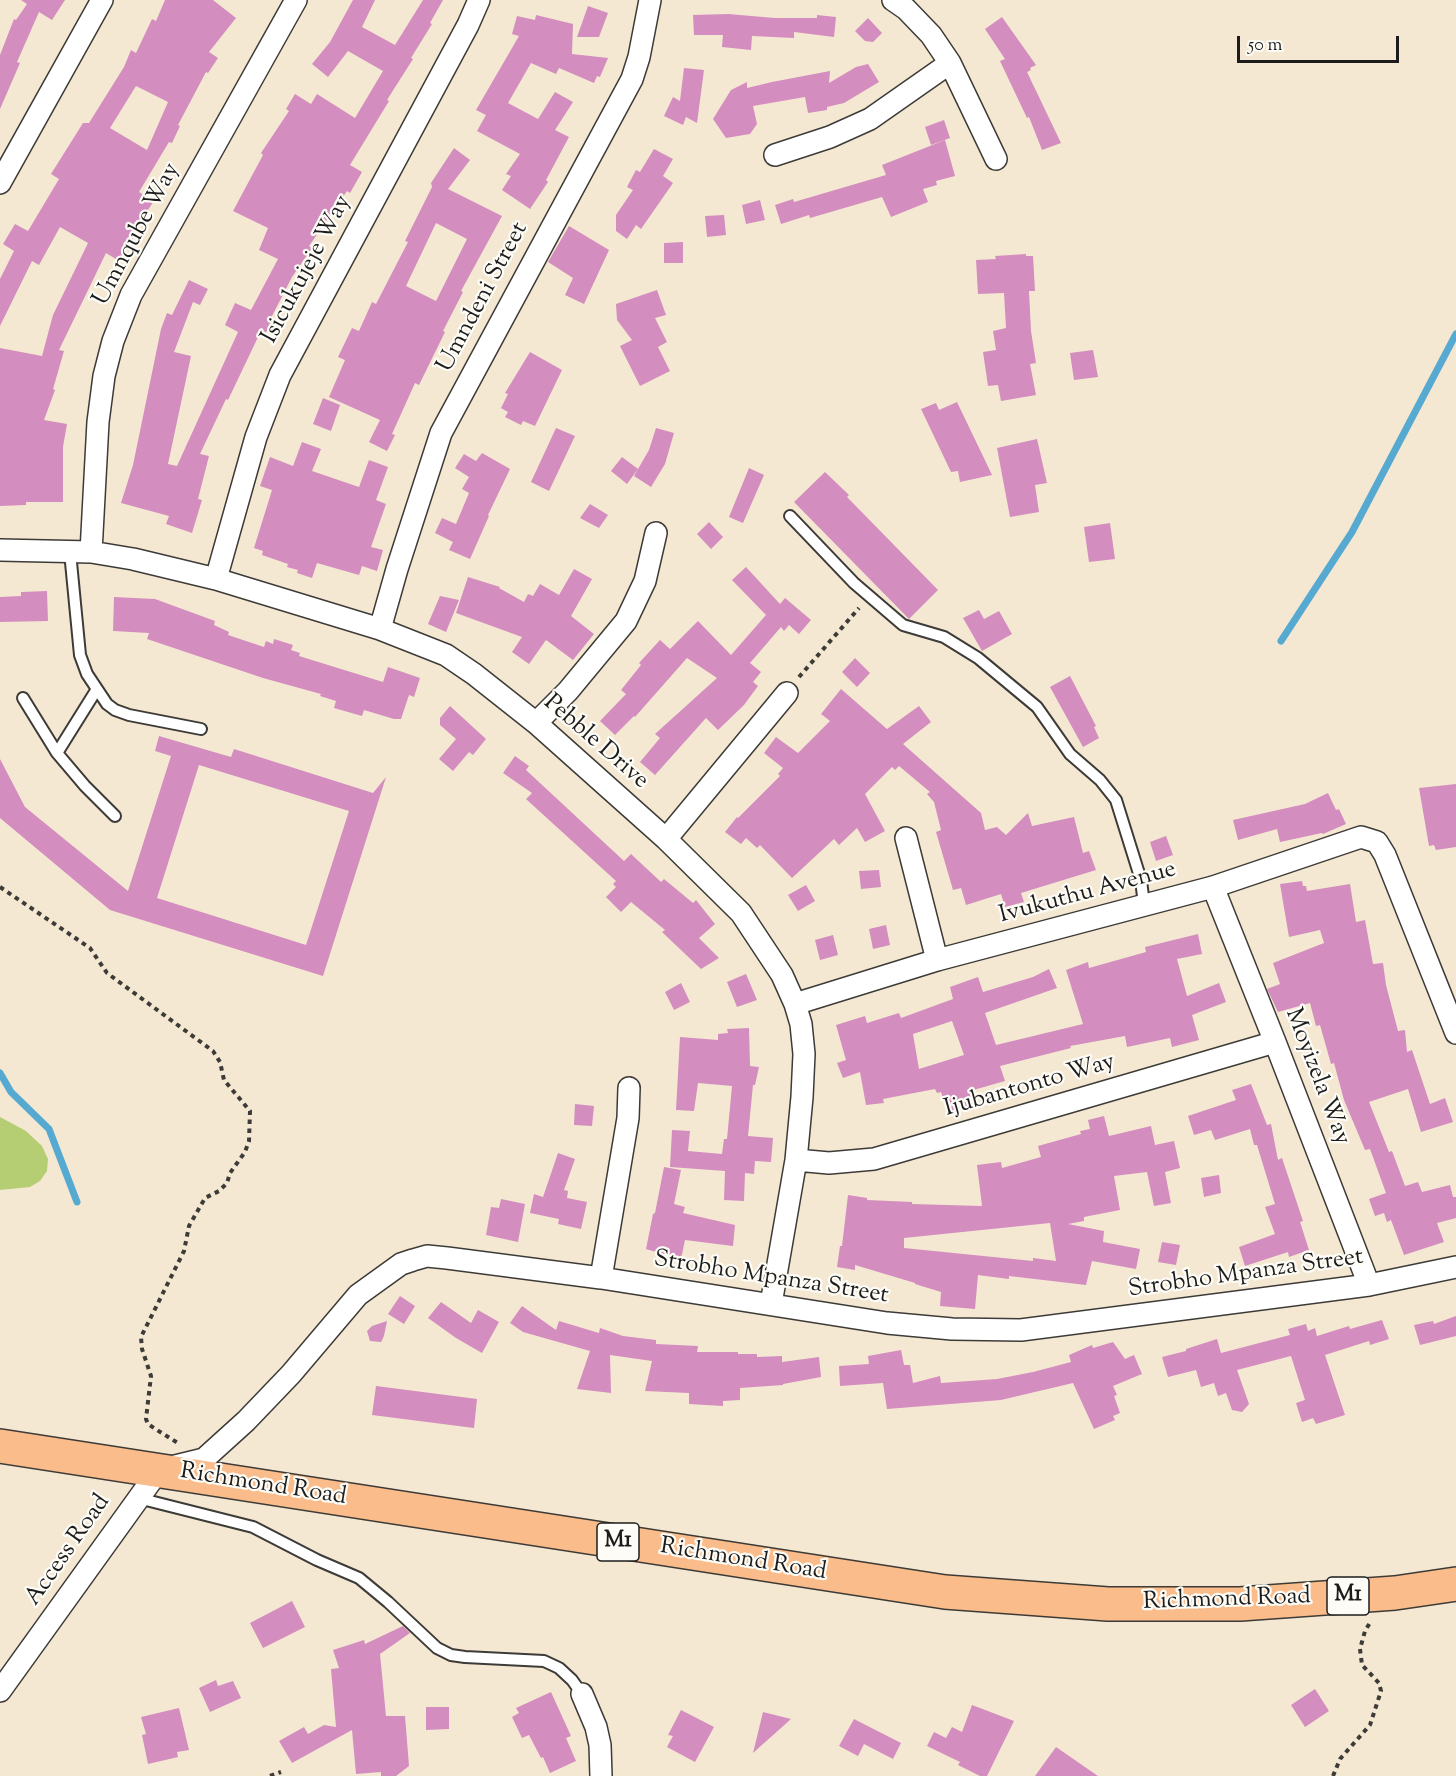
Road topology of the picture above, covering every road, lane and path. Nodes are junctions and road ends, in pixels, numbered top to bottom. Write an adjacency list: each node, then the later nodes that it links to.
1 (102, 0): 9 (street)
2 (296, 0): 13 (street, Umnqube Way)
3 (478, 0): 14 (street, Isicukujeje Way)
4 (650, 0): 16 (street, Umndeni Street)
5 (893, 0): 6 (street)
6 (950, 63): 7 (street); 8 (street)
7 (775, 155)
8 (996, 159)
9 (0, 183)
10 (790, 516): 15 (lane)
11 (656, 533): 20 (street)
12 (0, 550): 13 (street, Pebble Drive)
13 (81, 552): 14 (street, Pebble Drive); 17 (lane)
14 (216, 579): 16 (street, Pebble Drive)
15 (870, 596): 18 (path); 28 (lane)
16 (380, 628): 20 (street, Pebble Drive)
17 (97, 689): 21 (lane); 22 (lane)
18 (786, 693): 25 (street)
19 (23, 698): 22 (lane)
20 (536, 723): 25 (street, Pebble Drive)
21 (201, 729)
22 (57, 753): 23 (lane)
23 (114, 816)
24 (906, 838): 29 (street)
25 (666, 839): 30 (street, Pebble Drive)
26 (0, 887): 40 (path)
27 (1213, 887): 28 (street, Ivukuthu Avenue); 31 (street, Ivukuthu Avenue); 32 (street, Moyizela Way)
28 (1144, 906): 29 (street, Ivukuthu Avenue)
29 (937, 960): 30 (street, Ivukuthu Avenue)
30 (795, 1004): 34 (street, Pebble Drive)
31 (1456, 1033)
32 (1275, 1042): 34 (street, Ijubantonto Way); 37 (street, Moyizela Way)
33 (629, 1088): 36 (street)
34 (796, 1160): 38 (street, Pebble Drive)
35 (1456, 1267): 37 (street, Strobho Mpanza Street)
36 (601, 1278): 38 (street, Strobho Mpanza Street); 40 (street, Strobho Mpanza Street)
37 (1369, 1285): 38 (street, Strobho Mpanza Street)
38 (771, 1304)
39 (0, 1446): 41 (highway, Richmond Road / M1)
40 (204, 1459): 41 (street, Strobho Mpanza Street)
41 (159, 1470): 42 (street, Access Road); 44 (highway, Richmond Road / M1)
42 (138, 1498): 45 (street, Access Road); 46 (lane)
43 (1456, 1584): 44 (highway, Richmond Road / M1)
44 (1395, 1593): 50 (path)
45 (0, 1691)
46 (582, 1694): 49 (street)
47 (281, 1772): 48 (path)
48 (270, 1776)
49 (601, 1776)
50 (1333, 1776)

